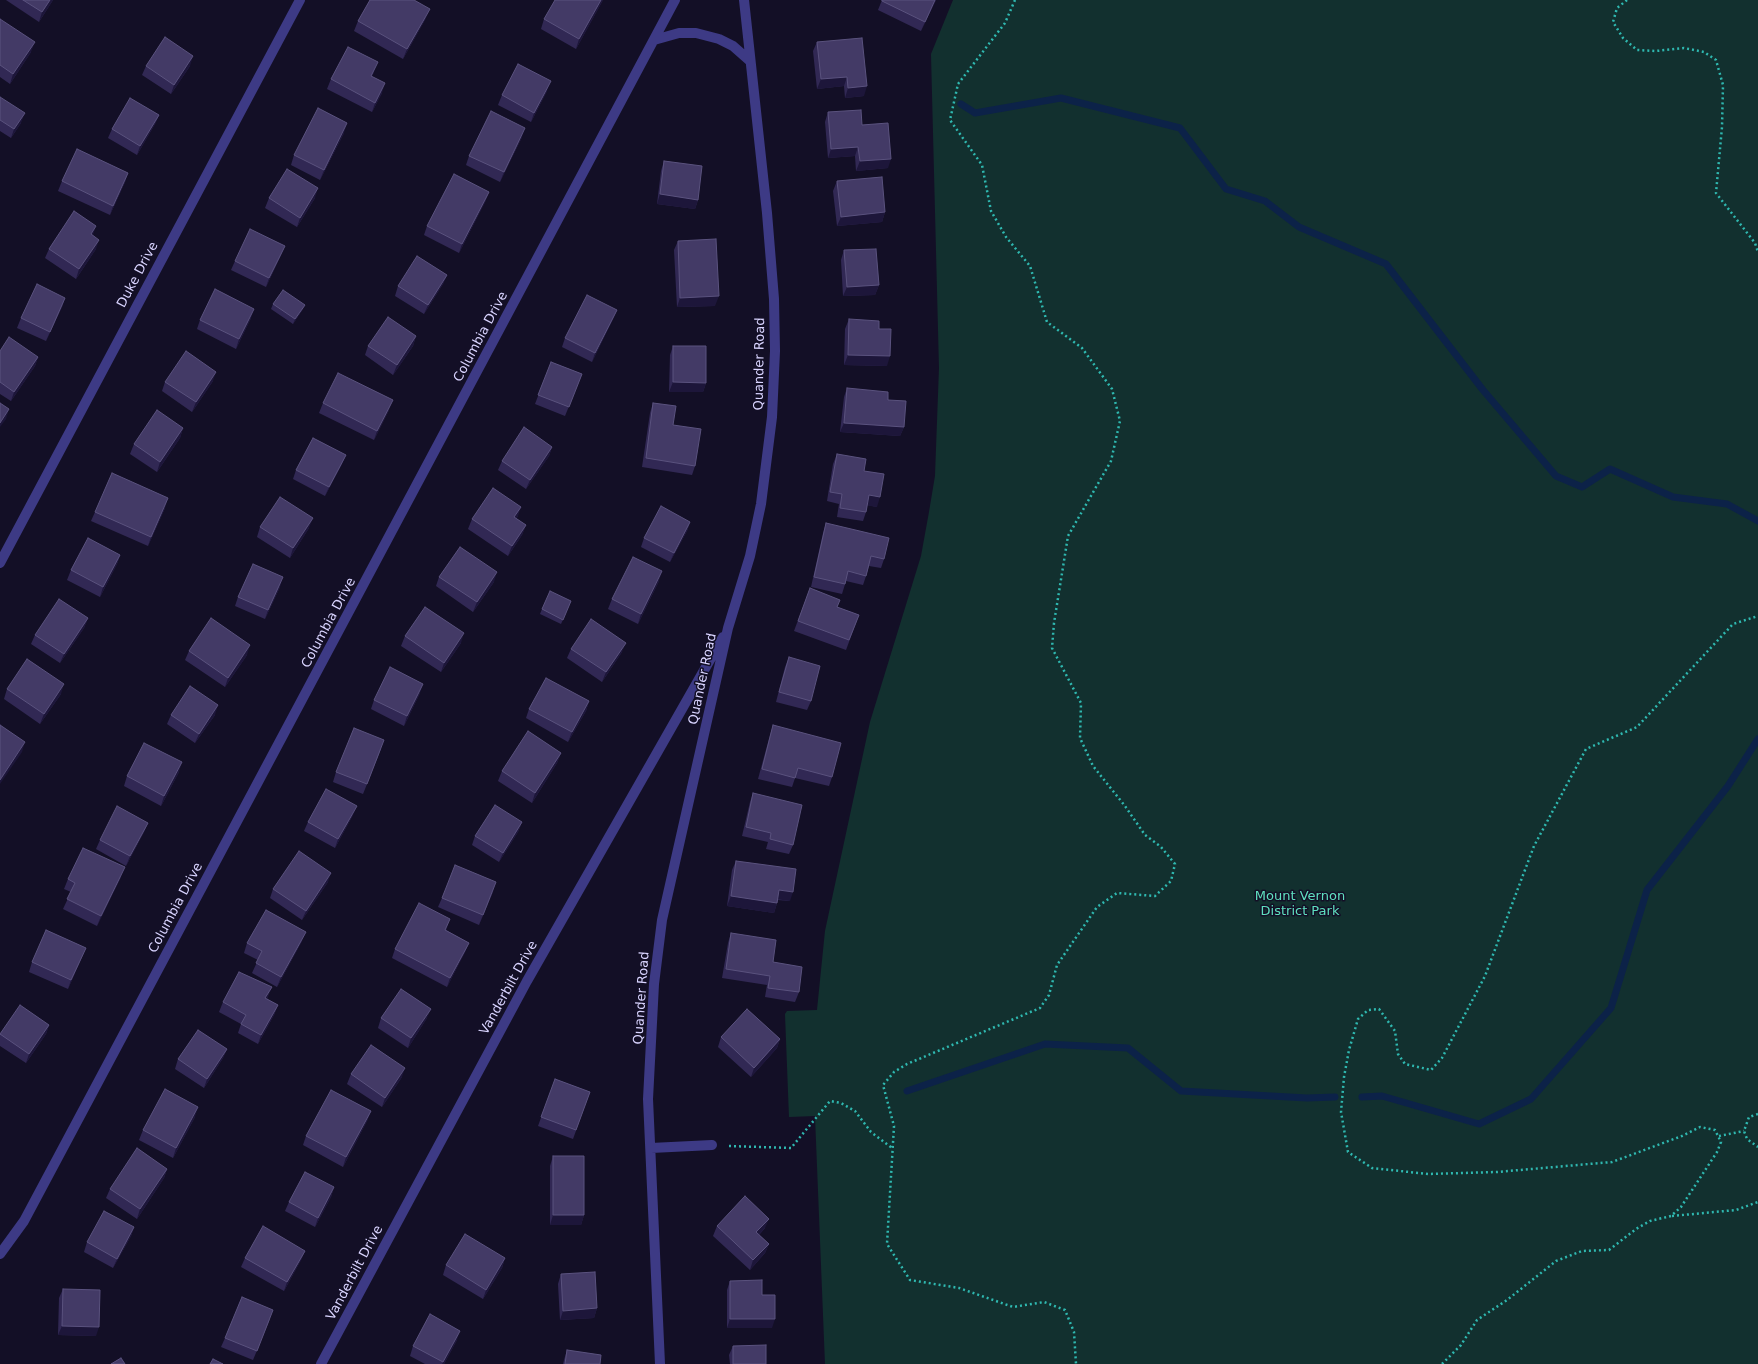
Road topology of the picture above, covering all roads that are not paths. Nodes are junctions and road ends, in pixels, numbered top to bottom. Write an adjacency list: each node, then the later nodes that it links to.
1 (300, 0): 6 (street, Duke Drive)
2 (675, 0): 4 (street, Columbia Drive)
3 (744, 0): 5 (street, Quander Road)
4 (654, 40): 5 (street); 10 (street, Columbia Drive)
5 (750, 60): 7 (street, Quander Road)
6 (0, 562)
7 (728, 628): 9 (street, Quander Road); 11 (street, Vanderbilt Drive)
8 (712, 1145): 9 (street)
9 (651, 1148): 12 (street, Quander Road)
10 (0, 1254)
11 (321, 1364)
12 (660, 1364)

